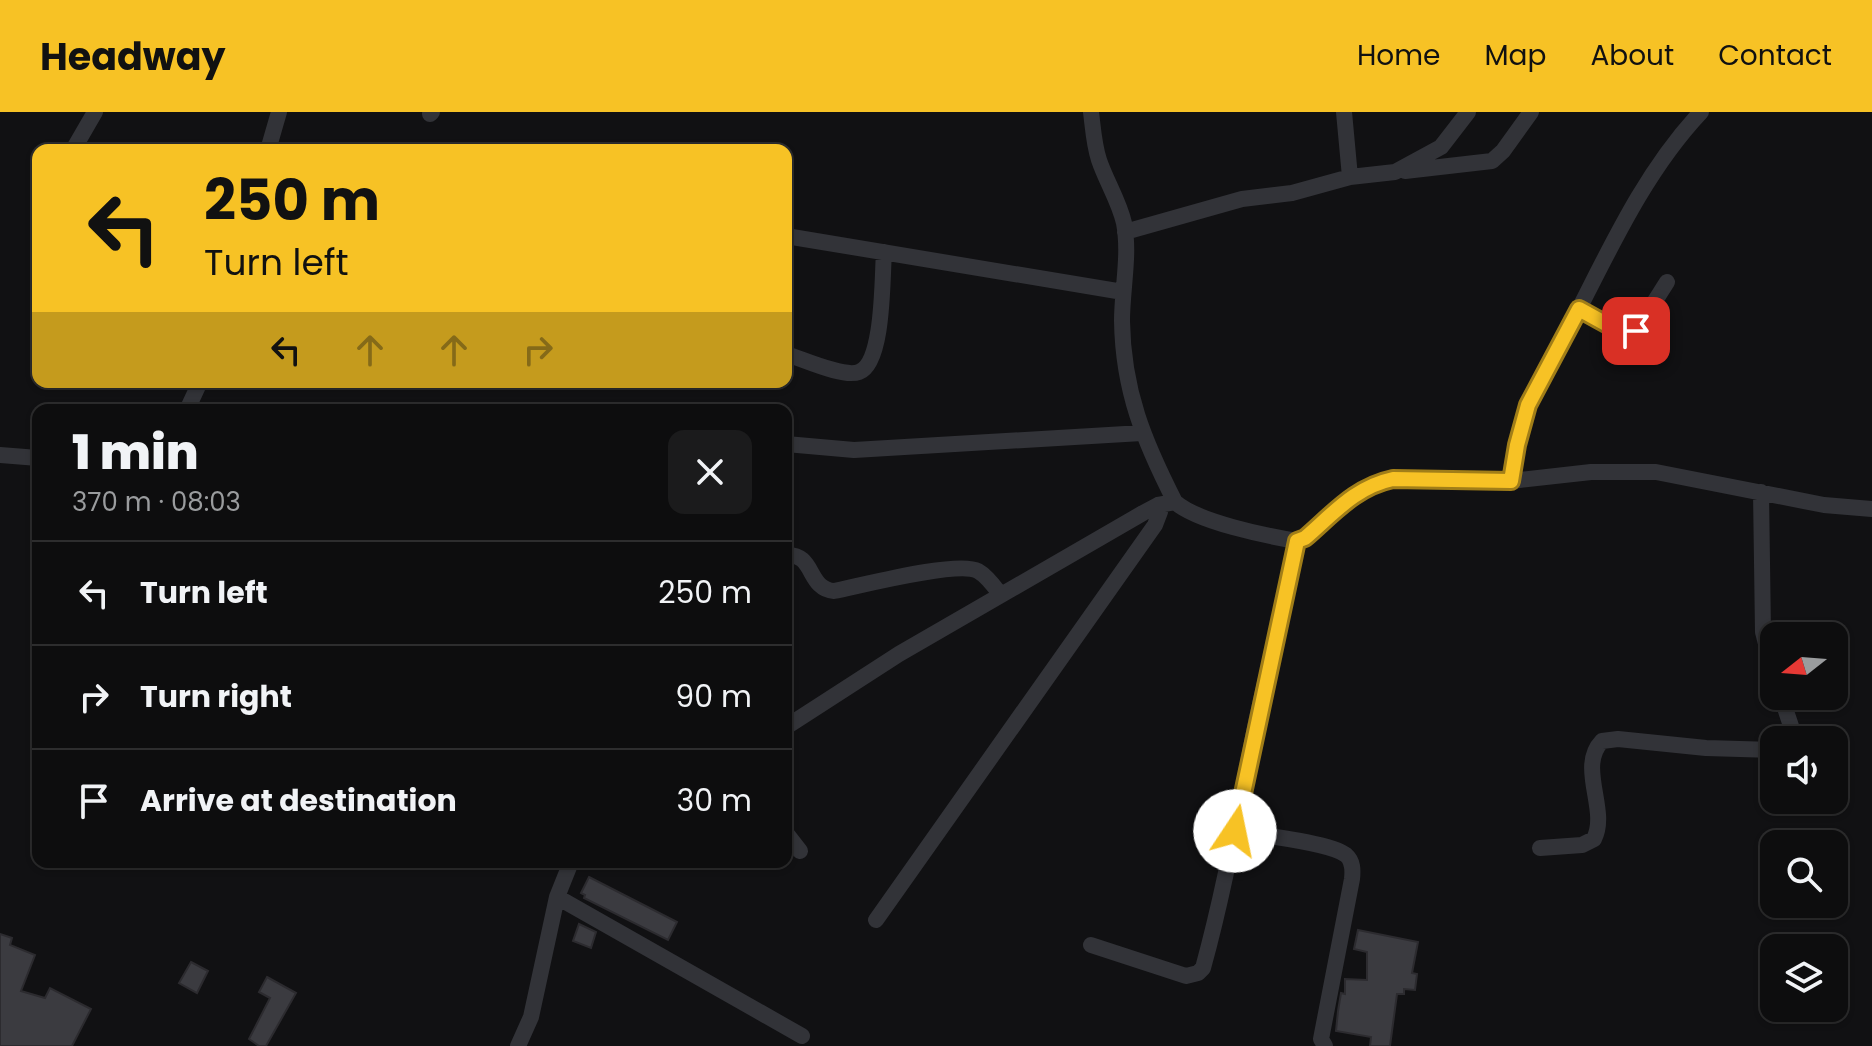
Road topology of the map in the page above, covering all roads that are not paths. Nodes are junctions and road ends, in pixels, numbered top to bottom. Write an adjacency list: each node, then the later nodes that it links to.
1 (95, 112): 8 (street)
2 (279, 112): 9 (street)
3 (1091, 112): 12 (street)
4 (1344, 112): 11 (street)
5 (1468, 112): 10 (street)
6 (1531, 112): 10 (street)
7 (1701, 112): 17 (street)
8 (76, 144)
9 (270, 144)
10 (1395, 172): 11 (street)
11 (1350, 177): 12 (street)
12 (1125, 232): 16 (street)
13 (792, 237): 14 (street)
14 (884, 252): 16 (street); 18 (street)
15 (1667, 282): 17 (street)
16 (1123, 292): 19 (street)
17 (1579, 309): 23 (street)
18 (792, 356)
19 (1142, 433): 20 (street); 25 (street)
20 (792, 445)
21 (0, 455): 22 (street)
22 (32, 458)
23 (1511, 481): 24 (street); 28 (street)
24 (1761, 492): 27 (street); 31 (street)
25 (1175, 502): 26 (street); 28 (street)
26 (1158, 505): 30 (street); 40 (street)
27 (1872, 509)
28 (1297, 541): 34 (street)
29 (792, 555): 30 (street)
30 (1000, 594): 32 (street)
31 (1763, 622)
32 (792, 723)
33 (1760, 750): 36 (street)
34 (1235, 831): 41 (street); 44 (street)
35 (792, 841): 37 (street)
36 (1540, 848)
37 (800, 851)
38 (569, 868): 39 (street)
39 (557, 897): 42 (street); 43 (street)
40 (876, 920)
41 (1091, 945)
42 (802, 1036)
43 (518, 1046)
44 (1325, 1046)

